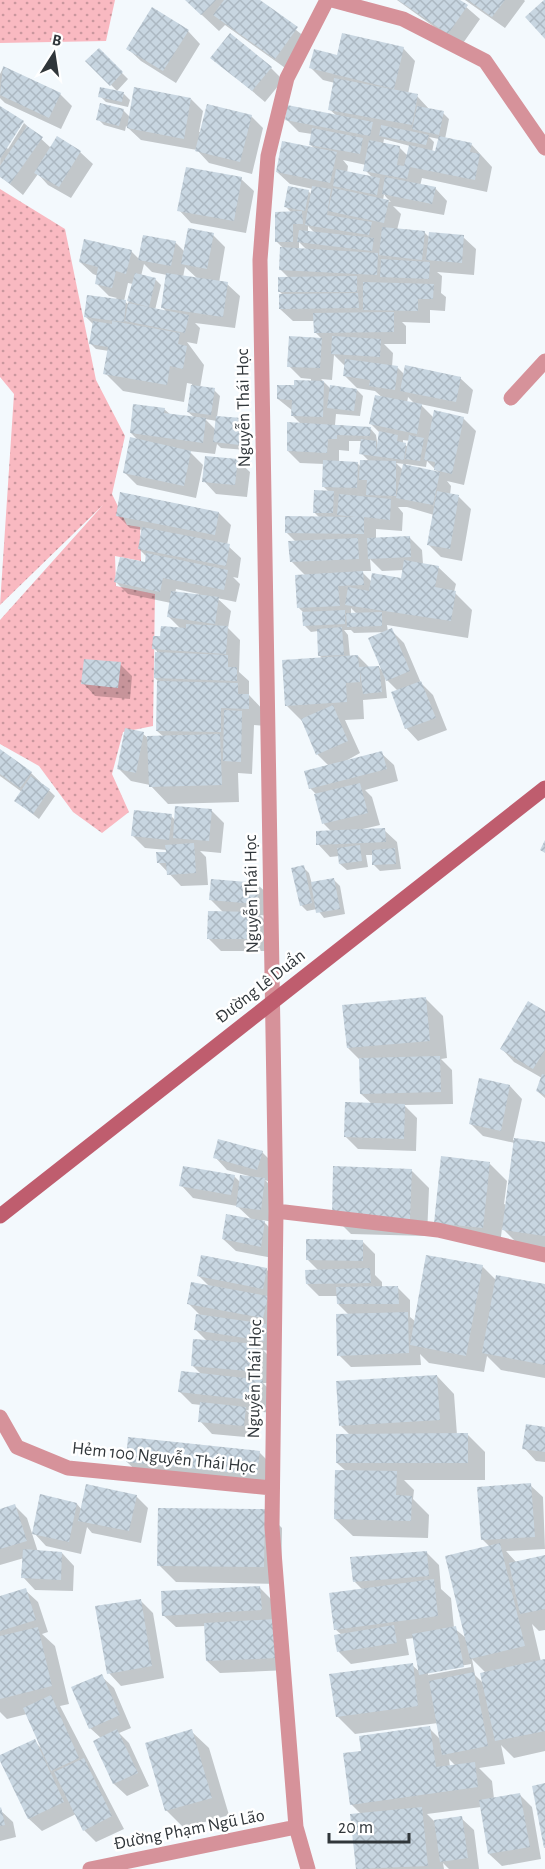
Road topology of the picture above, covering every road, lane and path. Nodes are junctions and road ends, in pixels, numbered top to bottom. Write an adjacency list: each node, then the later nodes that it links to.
1 (327, 0): 7 (street, Nguyễn Thái Học)
2 (332, 0): 3 (street)
3 (545, 148)
4 (545, 361): 5 (street)
5 (511, 398)
6 (545, 788): 7 (street, Đường Lê Duẩn)
7 (271, 1002): 8 (street, Nguyễn Thái Học); 9 (street, Đường Lê Duẩn)
8 (276, 1211): 10 (street); 12 (street, Nguyễn Thái Học)
9 (0, 1216)
10 (545, 1254)
11 (0, 1417): 12 (street, Hẻm 100 Nguyễn Thái Học)
12 (272, 1488): 13 (street, Nguyễn Thái Học)
13 (296, 1827): 14 (street, Đường Phạm Ngũ Lão); 15 (street, Nguyễn Thái Học)
14 (90, 1869)
15 (308, 1869)

